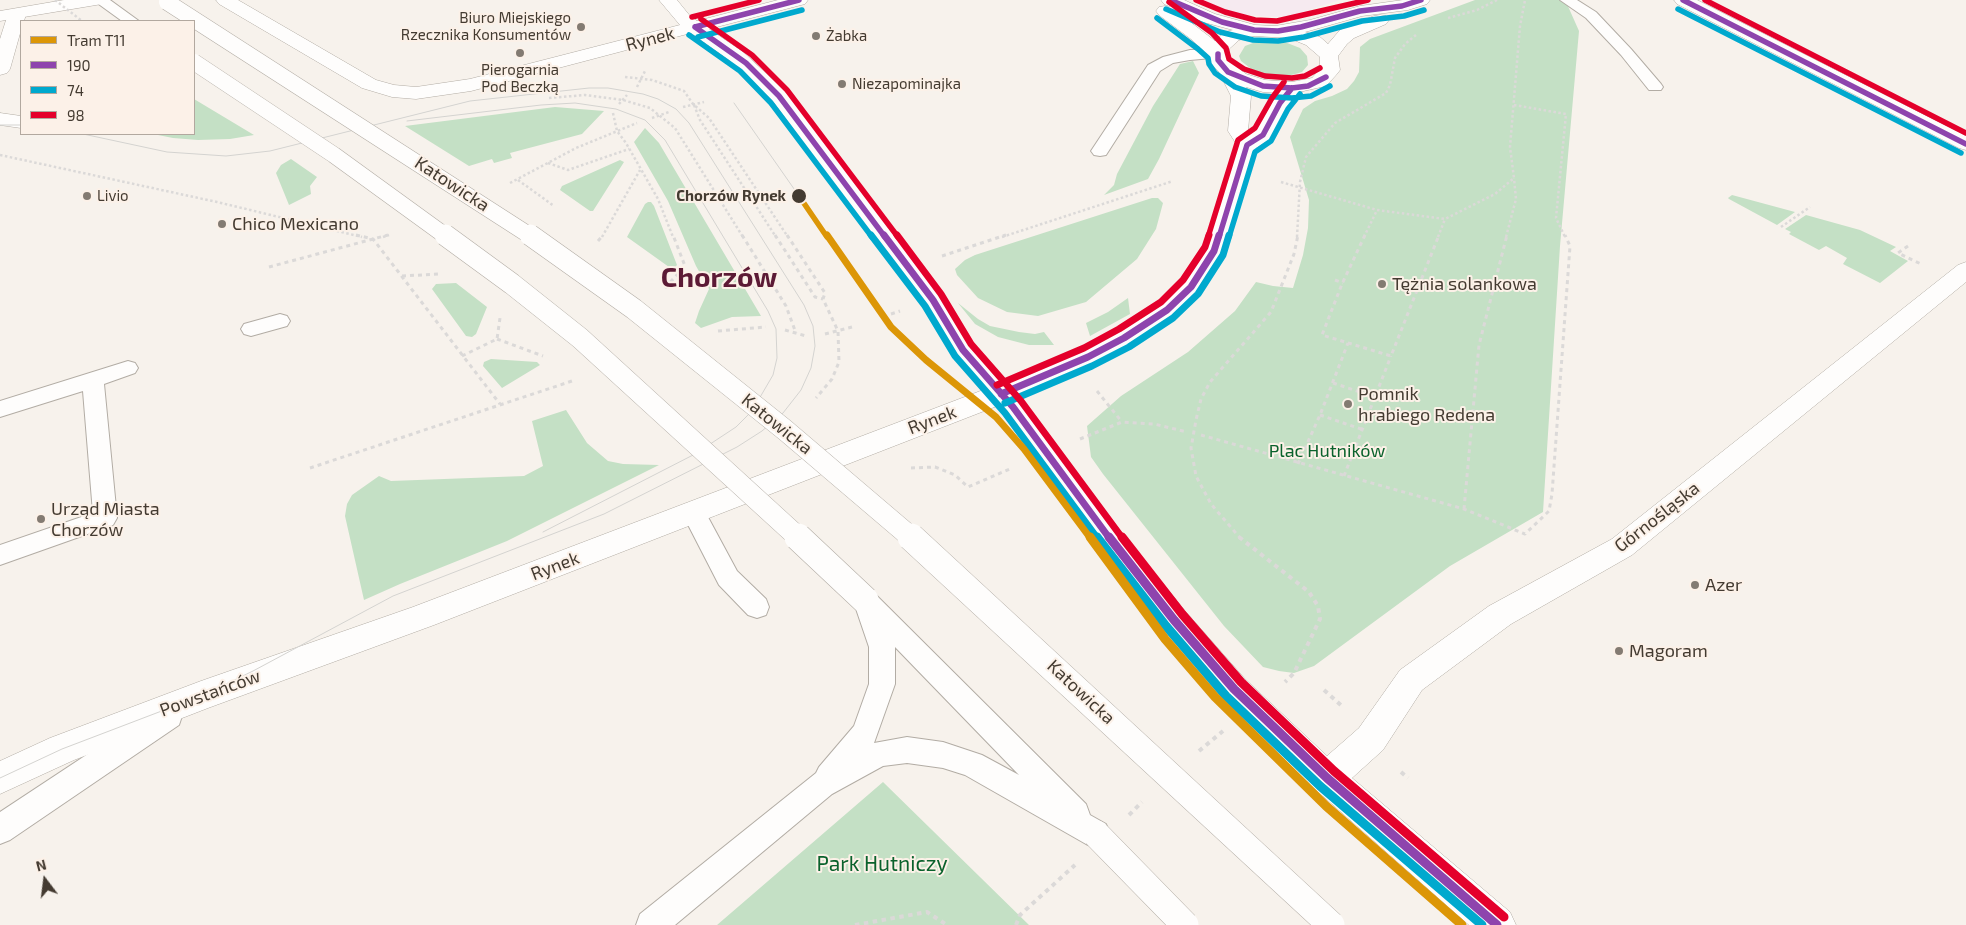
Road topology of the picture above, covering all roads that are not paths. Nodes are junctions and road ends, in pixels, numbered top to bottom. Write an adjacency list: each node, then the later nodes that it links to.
1 (96, 0): 13 (street)
2 (100, 0): 14 (lane)
3 (224, 0): 15 (street, Rynek)
4 (668, 0): 15 (street)
5 (799, 0): 15 (street)
6 (1156, 0): 18 (street)
7 (1170, 0): 16 (street)
8 (1421, 0): 12 (street)
9 (1567, 0): 23 (lane)
10 (1683, 0): 27 (street)
11 (166, 1): 50 (lane, Katowicka, bridge)
12 (1402, 6): 17 (street); 19 (street)
13 (8, 15): 21 (street)
14 (130, 20)
15 (695, 27): 35 (street, Rynek)
16 (1254, 30): 17 (street); 18 (street)
17 (1278, 31): 19 (street)
18 (1218, 54): 22 (street); 29 (lane)
19 (1330, 56): 24 (street)
20 (195, 63): 39 (lane, bridge)
21 (0, 70)
22 (1228, 72): 24 (street); 28 (street)
23 (1655, 87)
24 (1292, 88): 28 (street)
25 (0, 119): 26 (street)
26 (20, 122)
27 (1966, 144)
28 (1247, 145): 35 (street)
29 (1100, 151)
30 (1966, 270): 44 (street, Górnośląska)
31 (280, 321): 32 (lane)
32 (251, 329)
33 (128, 368): 34 (lane)
34 (93, 380): 36 (lane); 38 (lane)
35 (1001, 394): 37 (street, Rynek); 44 (street)
36 (0, 409)
37 (694, 513): 40 (lane); 41 (street, Rynek)
38 (0, 555)
39 (865, 600): 45 (lane); 47 (lane)
40 (758, 608)
41 (423, 616): 42 (street, Powstańców)
42 (200, 696): 43 (street, Powstańców); 46 (lane)
43 (0, 778)
44 (1327, 778): 51 (street)
45 (822, 785): 47 (lane); 48 (lane)
46 (0, 830)
47 (1096, 834): 49 (lane, bridge)
48 (651, 925)
49 (1185, 925)
50 (1331, 925)
51 (1497, 925)

